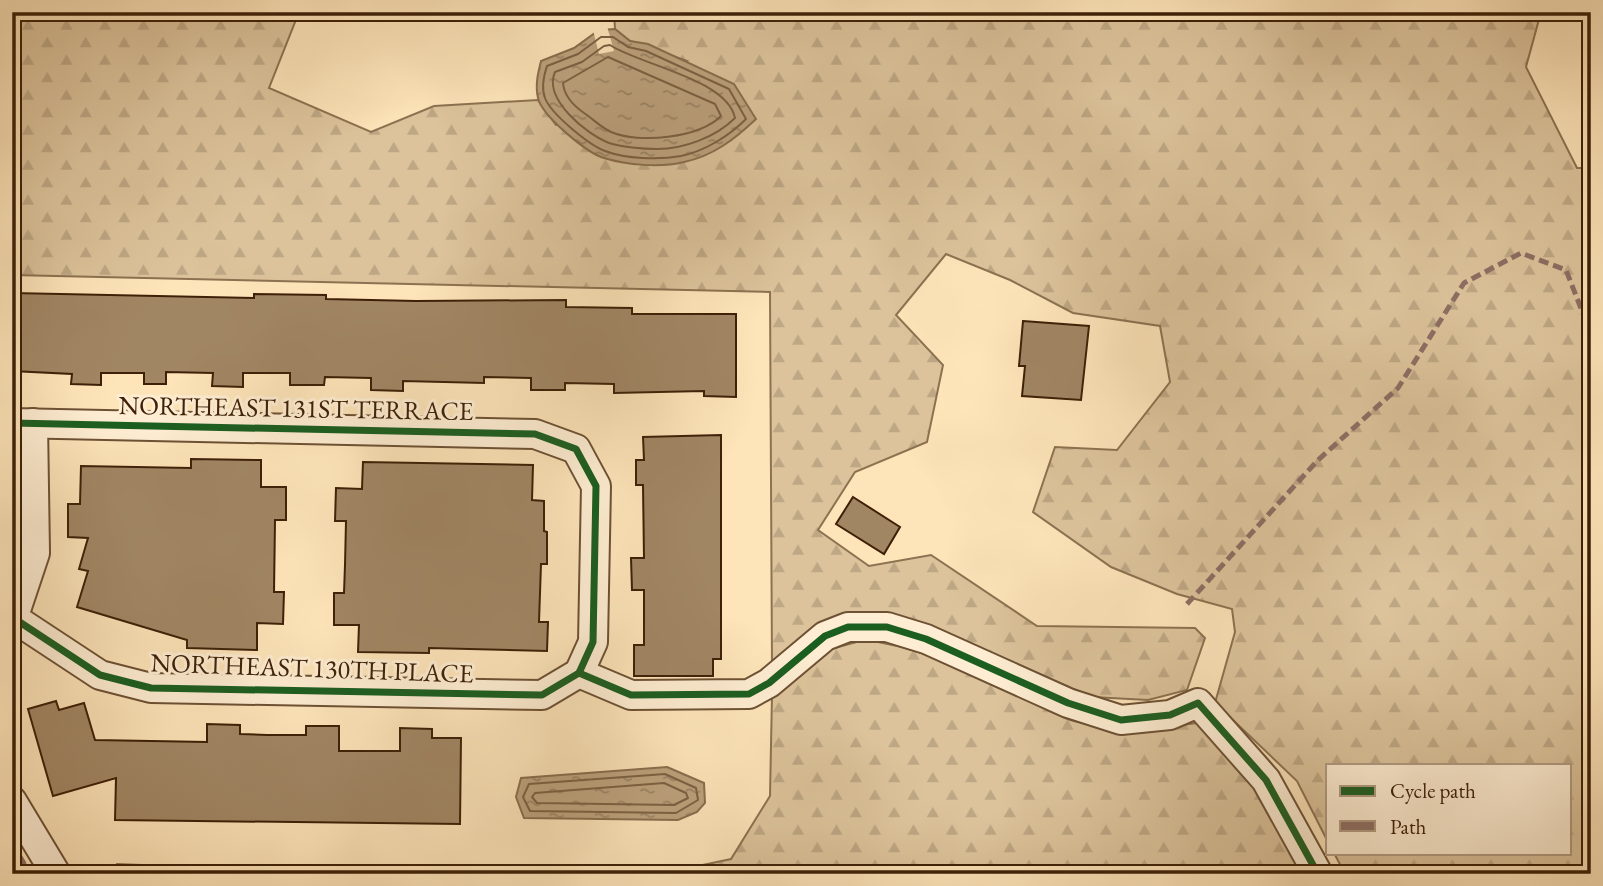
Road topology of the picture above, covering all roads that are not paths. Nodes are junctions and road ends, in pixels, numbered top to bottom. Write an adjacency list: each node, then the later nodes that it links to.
1 (23, 423): 2 (street); 3 (street, NORTHEAST 131ST TERRACE)
2 (13, 620): 3 (street, NORTHEAST 130TH PLACE)
3 (579, 673): 6 (street)
4 (12, 802): 5 (street)
5 (56, 874)
6 (1318, 874)

